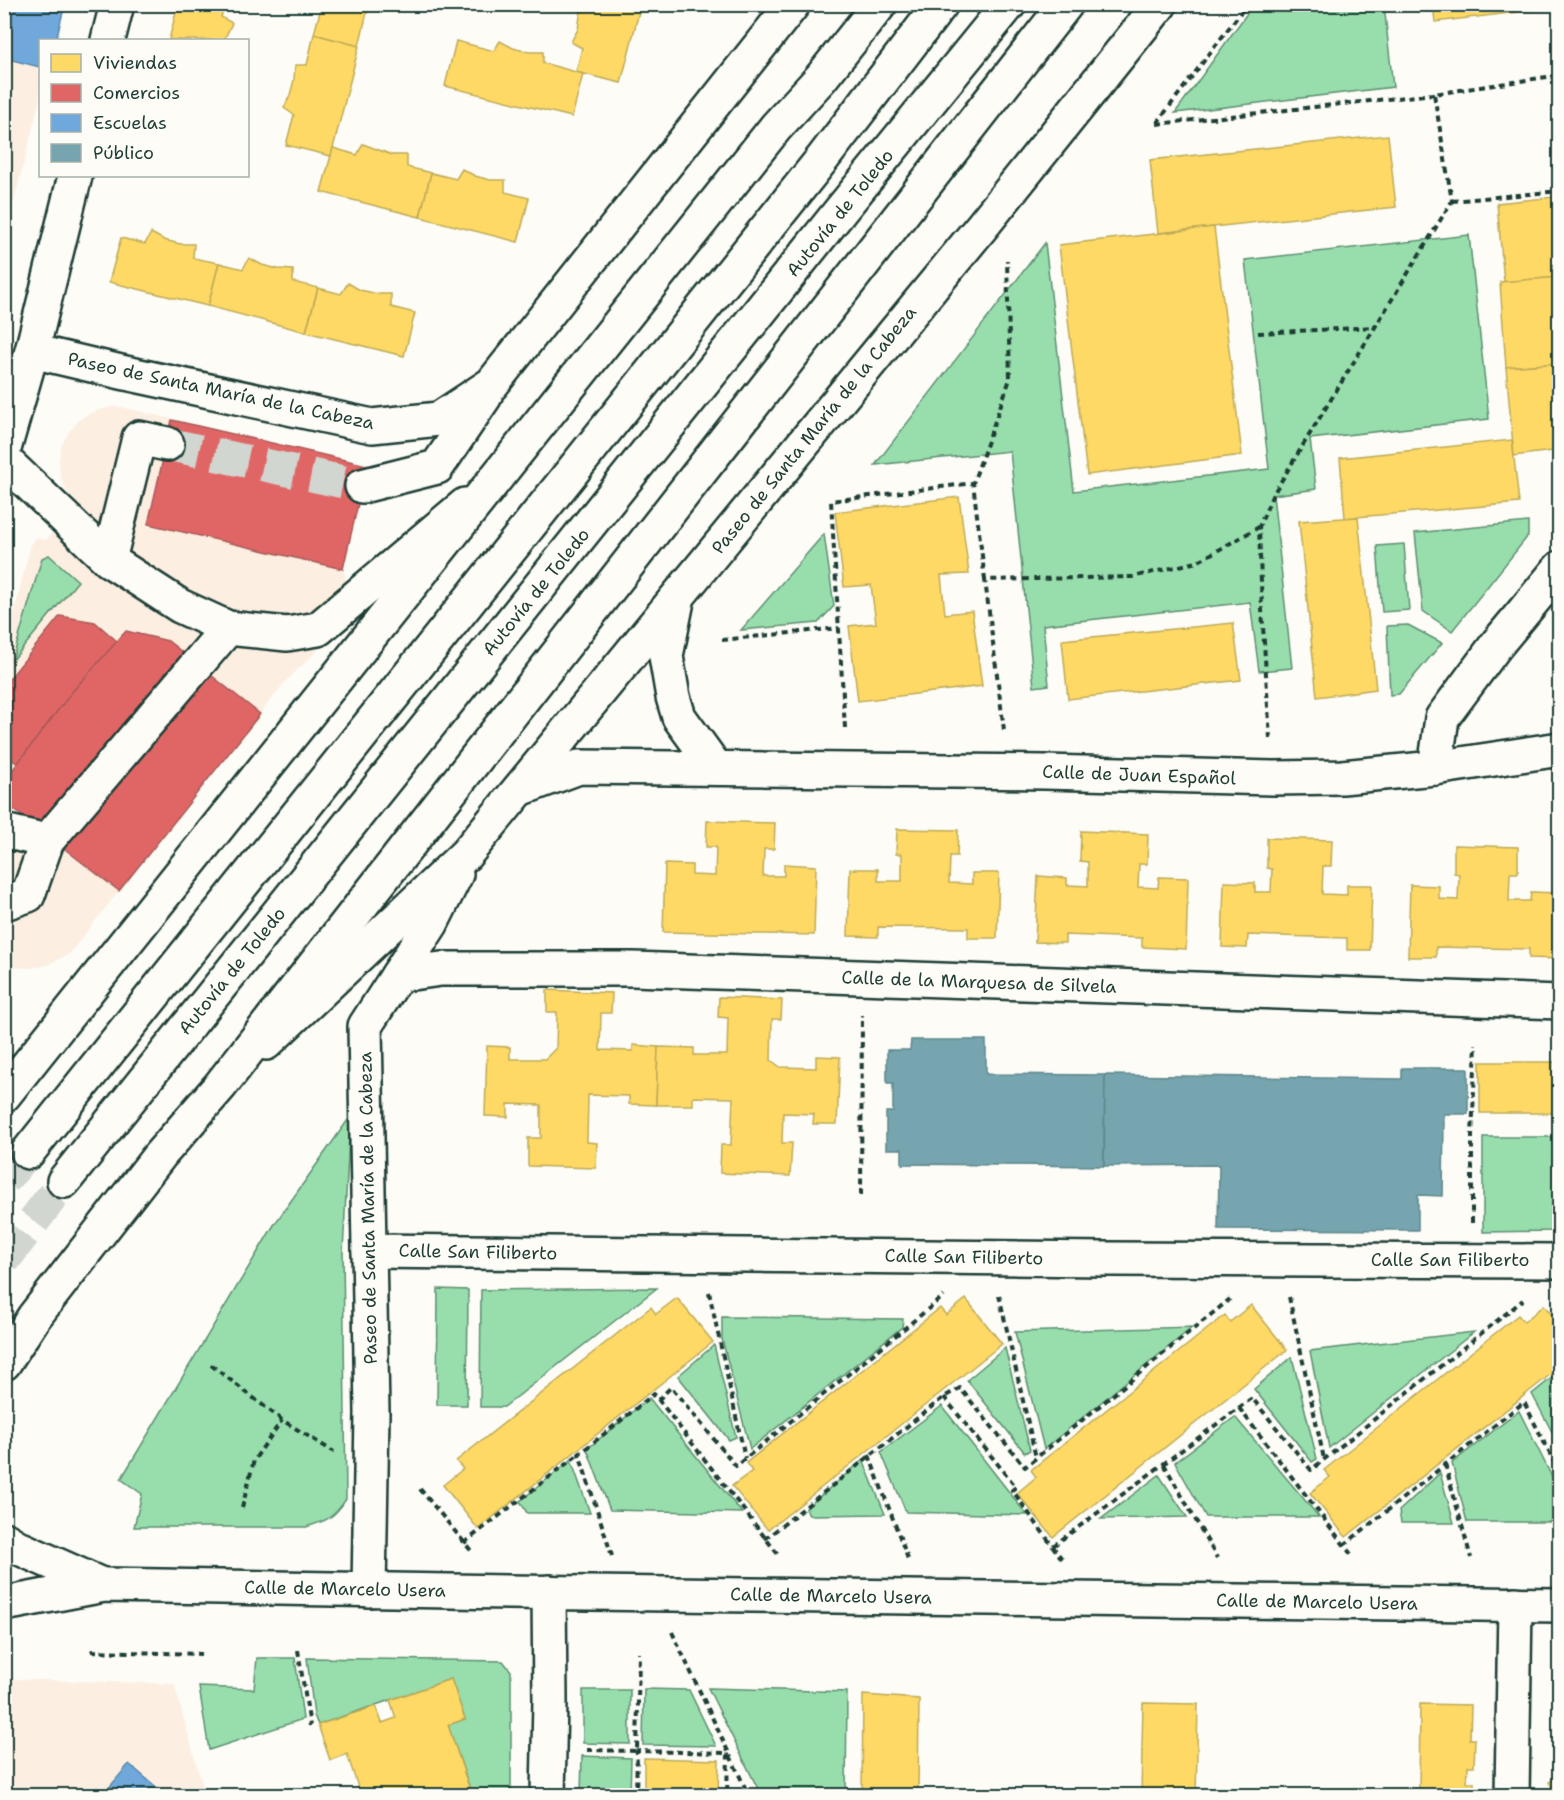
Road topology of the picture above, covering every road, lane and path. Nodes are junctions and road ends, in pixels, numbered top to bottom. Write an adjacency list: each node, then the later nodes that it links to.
1 (117, 4): 9 (main road)
2 (793, 4): 19 (main road, Paseo de Santa María de la Cabeza)
3 (880, 4): 23 (main road)
4 (941, 4): 51 (main road)
5 (1009, 4): 52 (main road, Autovía de Toledo)
6 (1066, 4): 49 (main road)
7 (1160, 4): 30 (main road, Paseo de Santa María de la Cabeza)
8 (1247, 4): 11 (path)
9 (108, 39)
10 (1560, 75): 11 (path)
11 (1434, 94): 14 (path)
12 (75, 177): 18 (main road)
13 (1560, 191): 14 (path)
14 (1452, 201): 16 (path)
15 (1007, 260): 24 (path)
16 (1375, 327): 17 (path); 26 (path)
17 (1258, 333)
18 (32, 351): 19 (main road, Paseo de Santa María de la Cabeza); 21 (main road)
19 (492, 384): 25 (main road)
20 (167, 444): 27 (main road)
21 (4, 449)
22 (4, 460): 27 (main road)
23 (502, 472): 31 (main road); 50 (main road)
24 (973, 483): 29 (path); 32 (path)
25 (362, 486)
26 (1259, 528): 29 (path); 36 (path)
27 (109, 560): 31 (main road)
28 (1560, 568): 39 (main road)
29 (985, 580): 35 (path)
30 (678, 597): 38 (main road); 40 (main road, Paseo de Santa María de la Cabeza)
31 (228, 628): 42 (main road)
32 (839, 628): 33 (path); 34 (path)
33 (722, 640)
34 (845, 728)
35 (1004, 730)
36 (1270, 740)
37 (1560, 749): 39 (main road, Calle de Juan Español)
38 (716, 768): 39 (main road, Calle de Juan Español); 40 (main road, Calle de Juan Español)
39 (1435, 768)
40 (518, 790): 43 (main road, Paseo de Santa María de la Cabeza)
41 (4, 831): 42 (main road)
42 (47, 841): 44 (main road)
43 (466, 854): 45 (main road, Paseo de Santa María de la Cabeza); 49 (main road, Paseo de Santa María de la Cabeza)
44 (4, 903)
45 (398, 975): 46 (main road, Calle de la Marquesa de Silvela); 55 (main road, Paseo de Santa María de la Cabeza)
46 (1560, 1002)
47 (862, 1005): 53 (path)
48 (1476, 1044): 54 (path)
49 (220, 1086): 63 (main road)
50 (4, 1095)
51 (28, 1152)
52 (64, 1181)
53 (861, 1196)
54 (1472, 1228)
55 (369, 1251): 56 (main road, Calle San Filiberto); 94 (main road, Paseo de Santa María de la Cabeza)
56 (1560, 1261)
57 (707, 1281): 72 (path)
58 (997, 1286): 73 (path)
59 (1288, 1291): 74 (path)
60 (949, 1293): 72 (path)
61 (1528, 1296): 74 (path)
62 (1233, 1297): 73 (path)
63 (4, 1363)
64 (211, 1365): 68 (path)
65 (944, 1397): 71 (path); 73 (path); 84 (path)
66 (658, 1400): 70 (path); 72 (path); 81 (path)
67 (1239, 1408): 74 (path); 75 (path); 83 (path)
68 (282, 1420): 69 (path); 79 (path)
69 (336, 1454)
70 (579, 1454): 82 (path); 92 (path)
71 (869, 1455): 81 (path); 90 (path)
72 (745, 1458)
73 (1036, 1458)
74 (1324, 1459)
75 (1164, 1464): 84 (path); 86 (path)
76 (1445, 1464): 77 (path); 83 (path); 88 (path)
77 (1560, 1474)
78 (420, 1489): 82 (path)
79 (242, 1508)
80 (4, 1539): 93 (main road, Calle de Marcelo Usera)
81 (765, 1539): 89 (path)
82 (464, 1543): 85 (path)
83 (1344, 1545): 87 (path)
84 (1053, 1546): 91 (path)
85 (476, 1557)
86 (1217, 1558)
87 (1354, 1558)
88 (1471, 1558)
89 (781, 1559)
90 (908, 1559)
91 (1062, 1559)
92 (614, 1560)
93 (102, 1585): 94 (main road, Calle de Marcelo Usera); 97 (main road, Calle de Marcelo Usera)
94 (369, 1590): 95 (main road, Calle de Marcelo Usera)
95 (549, 1592): 96 (main road, Calle de Marcelo Usera); 108 (main road)
96 (653, 1594): 98 (main road, Calle de Marcelo Usera); 107 (path)
97 (4, 1604)
98 (1515, 1604): 99 (main road, Calle de Marcelo Usera); 112 (main road)
99 (1560, 1605)
100 (298, 1650): 104 (path)
101 (91, 1651): 103 (path)
102 (639, 1653): 106 (path)
103 (201, 1654)
104 (310, 1726)
105 (577, 1750): 106 (path)
106 (637, 1751): 107 (path); 109 (path)
107 (728, 1753): 110 (path); 111 (path)
108 (548, 1796)
109 (636, 1796)
110 (727, 1796)
111 (749, 1796)
112 (1512, 1796)

